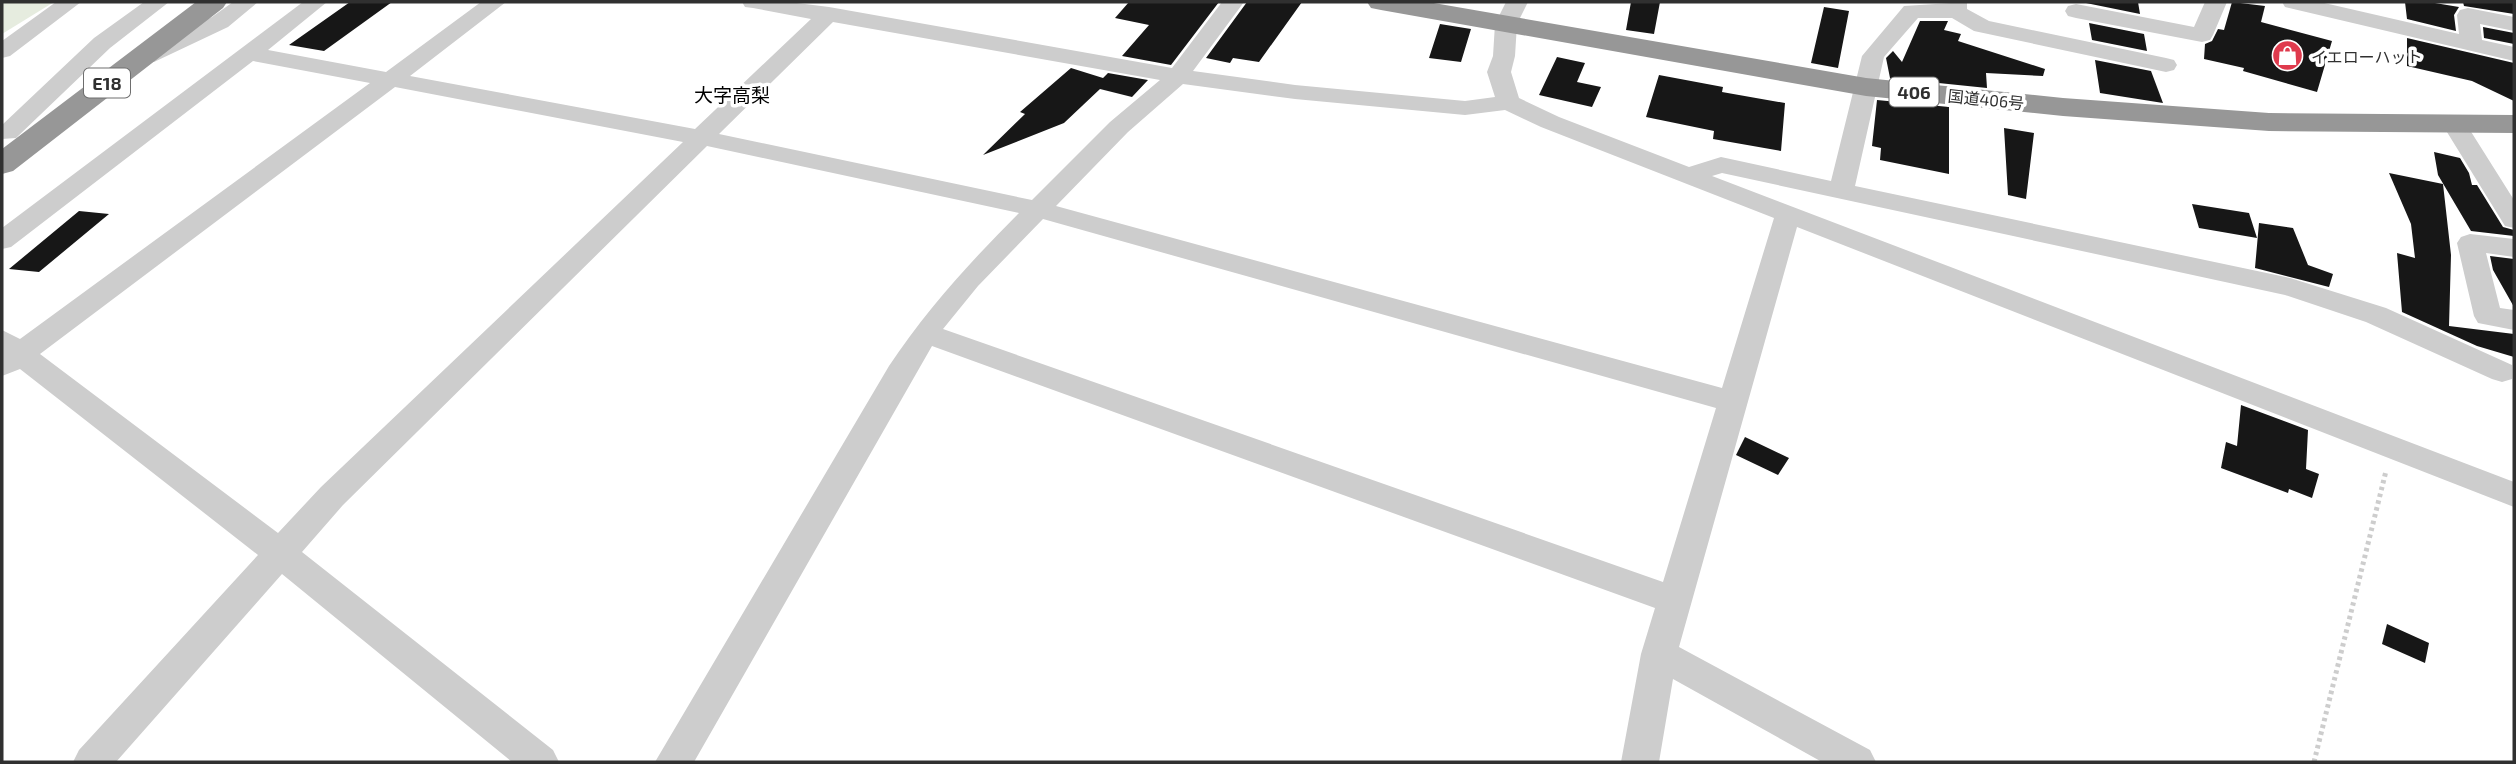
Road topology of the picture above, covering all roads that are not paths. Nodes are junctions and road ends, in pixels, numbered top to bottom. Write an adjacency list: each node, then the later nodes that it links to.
1 (70, 2): 19 (street)
2 (158, 2): 30 (street)
3 (181, 2): 30 (highway, E18)
4 (213, 2): 22 (highway, E18)
5 (247, 2): 22 (street)
6 (316, 2): 20 (street)
7 (495, 2): 25 (street)
8 (753, 2): 15 (street)
9 (1233, 2): 24 (street)
10 (1381, 2): 16 (highway, 国道406号 / 406)
11 (2216, 2): 14 (street)
12 (2293, 2): 18 (street)
13 (1956, 7): 23 (street); 26 (street)
14 (2076, 11)
15 (829, 13): 24 (street); 31 (street)
16 (1511, 13): 26 (highway, 国道406号 / 406); 27 (street)
17 (2514, 24): 18 (street)
18 (2471, 44): 21 (street)
19 (2, 51)
20 (249, 53): 25 (street); 38 (street)
21 (2514, 54)
22 (134, 62): 32 (highway, E18)
23 (2166, 65)
24 (1178, 76): 27 (street); 35 (street)
25 (393, 80): 31 (street); 42 (street)
26 (1866, 87): 28 (highway, 国道406号 / 406); 34 (street)
27 (1508, 102): 33 (street)
28 (2454, 124): 29 (highway, 国道406号 / 406); 37 (street)
29 (2514, 124)
30 (4, 135)
31 (702, 138): 35 (street); 46 (street)
32 (2, 164)
33 (1688, 175): 34 (street); 36 (street)
34 (1841, 191): 43 (street)
35 (1038, 209): 41 (street); 44 (street)
36 (1788, 214): 44 (street); 45 (street)
37 (2514, 220)
38 (2, 241)
39 (2514, 248): 40 (street)
40 (2514, 320)
41 (926, 333): 47 (street); 51 (street)
42 (7, 354): 46 (street)
43 (2510, 376)
44 (1732, 402): 47 (street)
45 (2514, 495)
46 (281, 554): 49 (street); 50 (street)
47 (1675, 601): 48 (street)
48 (1659, 654): 52 (street); 53 (street)
49 (92, 762)
50 (540, 762)
51 (674, 762)
52 (1640, 762)
53 (1857, 762)

